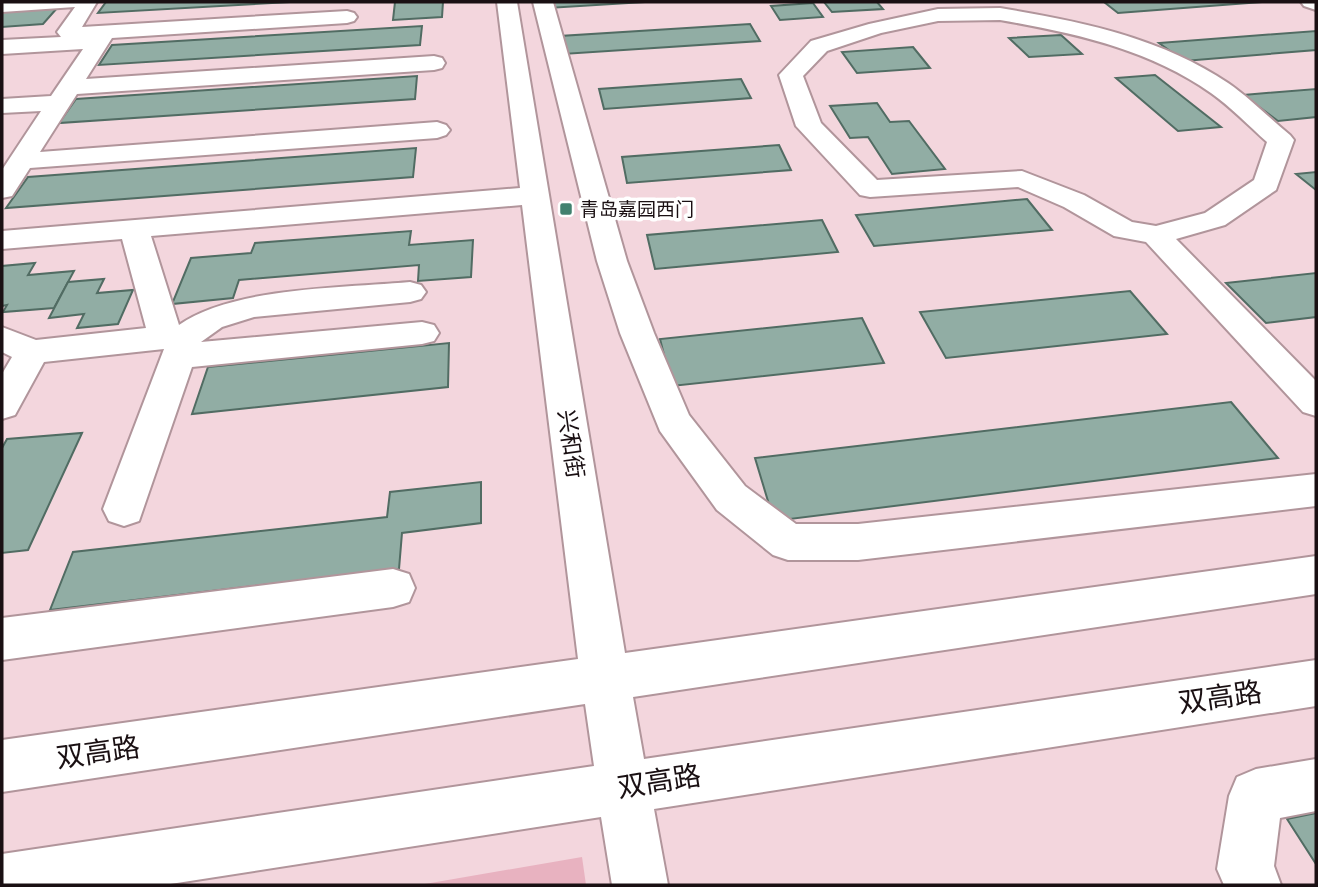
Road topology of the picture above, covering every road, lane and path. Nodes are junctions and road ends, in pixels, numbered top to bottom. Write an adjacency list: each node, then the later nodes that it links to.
1 (71, 2): 7 (street)
2 (83, 2): 9 (street)
3 (507, 2): 17 (street, 兴和街)
4 (543, 2): 27 (street)
5 (1311, 2): 6 (street)
6 (1316, 4)
7 (2, 6)
8 (347, 17): 9 (street)
9 (102, 37): 10 (street); 12 (street)
10 (2, 47)
11 (435, 63): 12 (street)
12 (64, 95): 13 (street); 15 (street)
13 (2, 106)
14 (437, 130): 15 (street)
15 (20, 161): 16 (street)
16 (2, 190)
17 (535, 195): 18 (street); 32 (street, 兴和街)
18 (134, 229): 20 (street); 23 (street)
19 (1156, 234): 19 (street); 25 (street)
20 (2, 240)
21 (410, 292): 23 (street)
22 (422, 333): 23 (street)
23 (177, 343): 24 (street); 28 (street)
24 (17, 345): 26 (street)
25 (1316, 404)
26 (2, 406)
27 (1316, 490)
28 (124, 509)
29 (1316, 575): 32 (street, 双高路)
30 (393, 588): 31 (street)
31 (2, 639)
32 (606, 679): 34 (street, 双高路); 36 (street, 兴和街)
33 (1316, 683): 36 (street, 双高路)
34 (2, 766)
35 (1316, 785): 39 (street)
36 (624, 786): 37 (street, 双高路); 38 (street, 兴和街)
37 (2, 882)
38 (640, 885)
39 (1253, 885)

